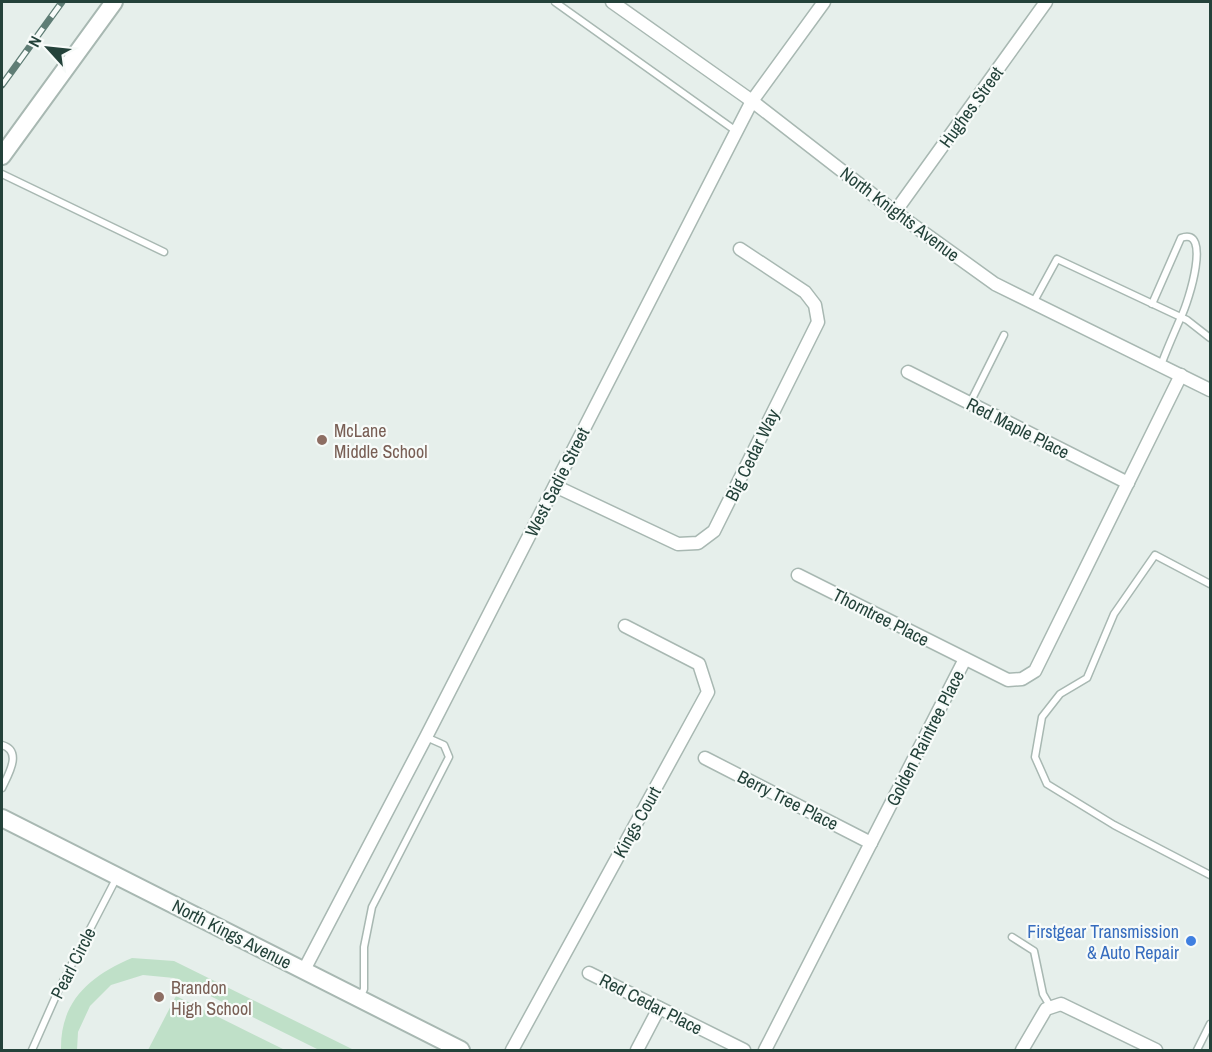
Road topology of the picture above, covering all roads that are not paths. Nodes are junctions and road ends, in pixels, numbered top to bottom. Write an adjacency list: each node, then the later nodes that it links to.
1 (114, 2): 8 (street)
2 (555, 2): 7 (lane)
3 (612, 2): 6 (street, North Knights Avenue)
4 (824, 2): 6 (street, West Sadie Street)
5 (1046, 2): 10 (street, Hughes Street)
6 (752, 101): 7 (street, West Sadie Street); 10 (street, North Knights Avenue)
7 (736, 131): 26 (street, West Sadie Street)
8 (2, 156)
9 (2, 174): 13 (lane)
10 (895, 212): 15 (street, North Knights Avenue)
11 (1206, 248): 16 (lane)
12 (740, 249): 26 (street, Big Cedar Way)
13 (164, 252)
14 (1206, 260): 17 (lane)
15 (1033, 303): 16 (lane); 20 (street, North Knights Avenue)
16 (1152, 304): 17 (lane)
17 (1181, 317): 19 (lane); 20 (lane)
18 (1004, 335): 24 (lane)
19 (1210, 338)
20 (1161, 365): 22 (street, North Knights Avenue)
21 (908, 372): 24 (street, Red Maple Place)
22 (1181, 375): 23 (street, North Knights Avenue); 25 (street, Golden Raintree Place)
23 (1210, 390)
24 (969, 403): 25 (street, Red Maple Place)
25 (1128, 483): 30 (street, Golden Raintree Place)
26 (555, 486): 31 (street, West Sadie Street)
27 (798, 575): 30 (street, Thorntree Place)
28 (1210, 584): 37 (lane)
29 (625, 626): 48 (street, Kings Court)
30 (965, 659): 36 (street, Golden Raintree Place)
31 (426, 737): 40 (street, West Sadie Street); 42 (lane)
32 (2, 746): 34 (lane)
33 (705, 758): 36 (street, Berry Tree Place)
34 (2, 788)
35 (2, 818): 38 (street, North Kings Avenue)
36 (871, 843): 51 (street, Golden Raintree Place)
37 (1210, 875)
38 (117, 876): 40 (street, North Kings Avenue); 46 (lane, Pearl Circle)
39 (1012, 937): 43 (lane)
40 (304, 970): 42 (street, North Kings Avenue)
41 (589, 973): 44 (street, Red Cedar Place)
42 (359, 999): 47 (street, North Kings Avenue)
43 (1050, 1006): 52 (street); 53 (street)
44 (659, 1008): 49 (street); 50 (street, Red Cedar Place)
45 (1210, 1024): 54 (lane)
46 (32, 1050)
47 (461, 1050)
48 (512, 1050)
49 (637, 1050)
50 (744, 1050)
51 (765, 1050)
52 (1022, 1050)
53 (1156, 1050)
54 (1197, 1050)

